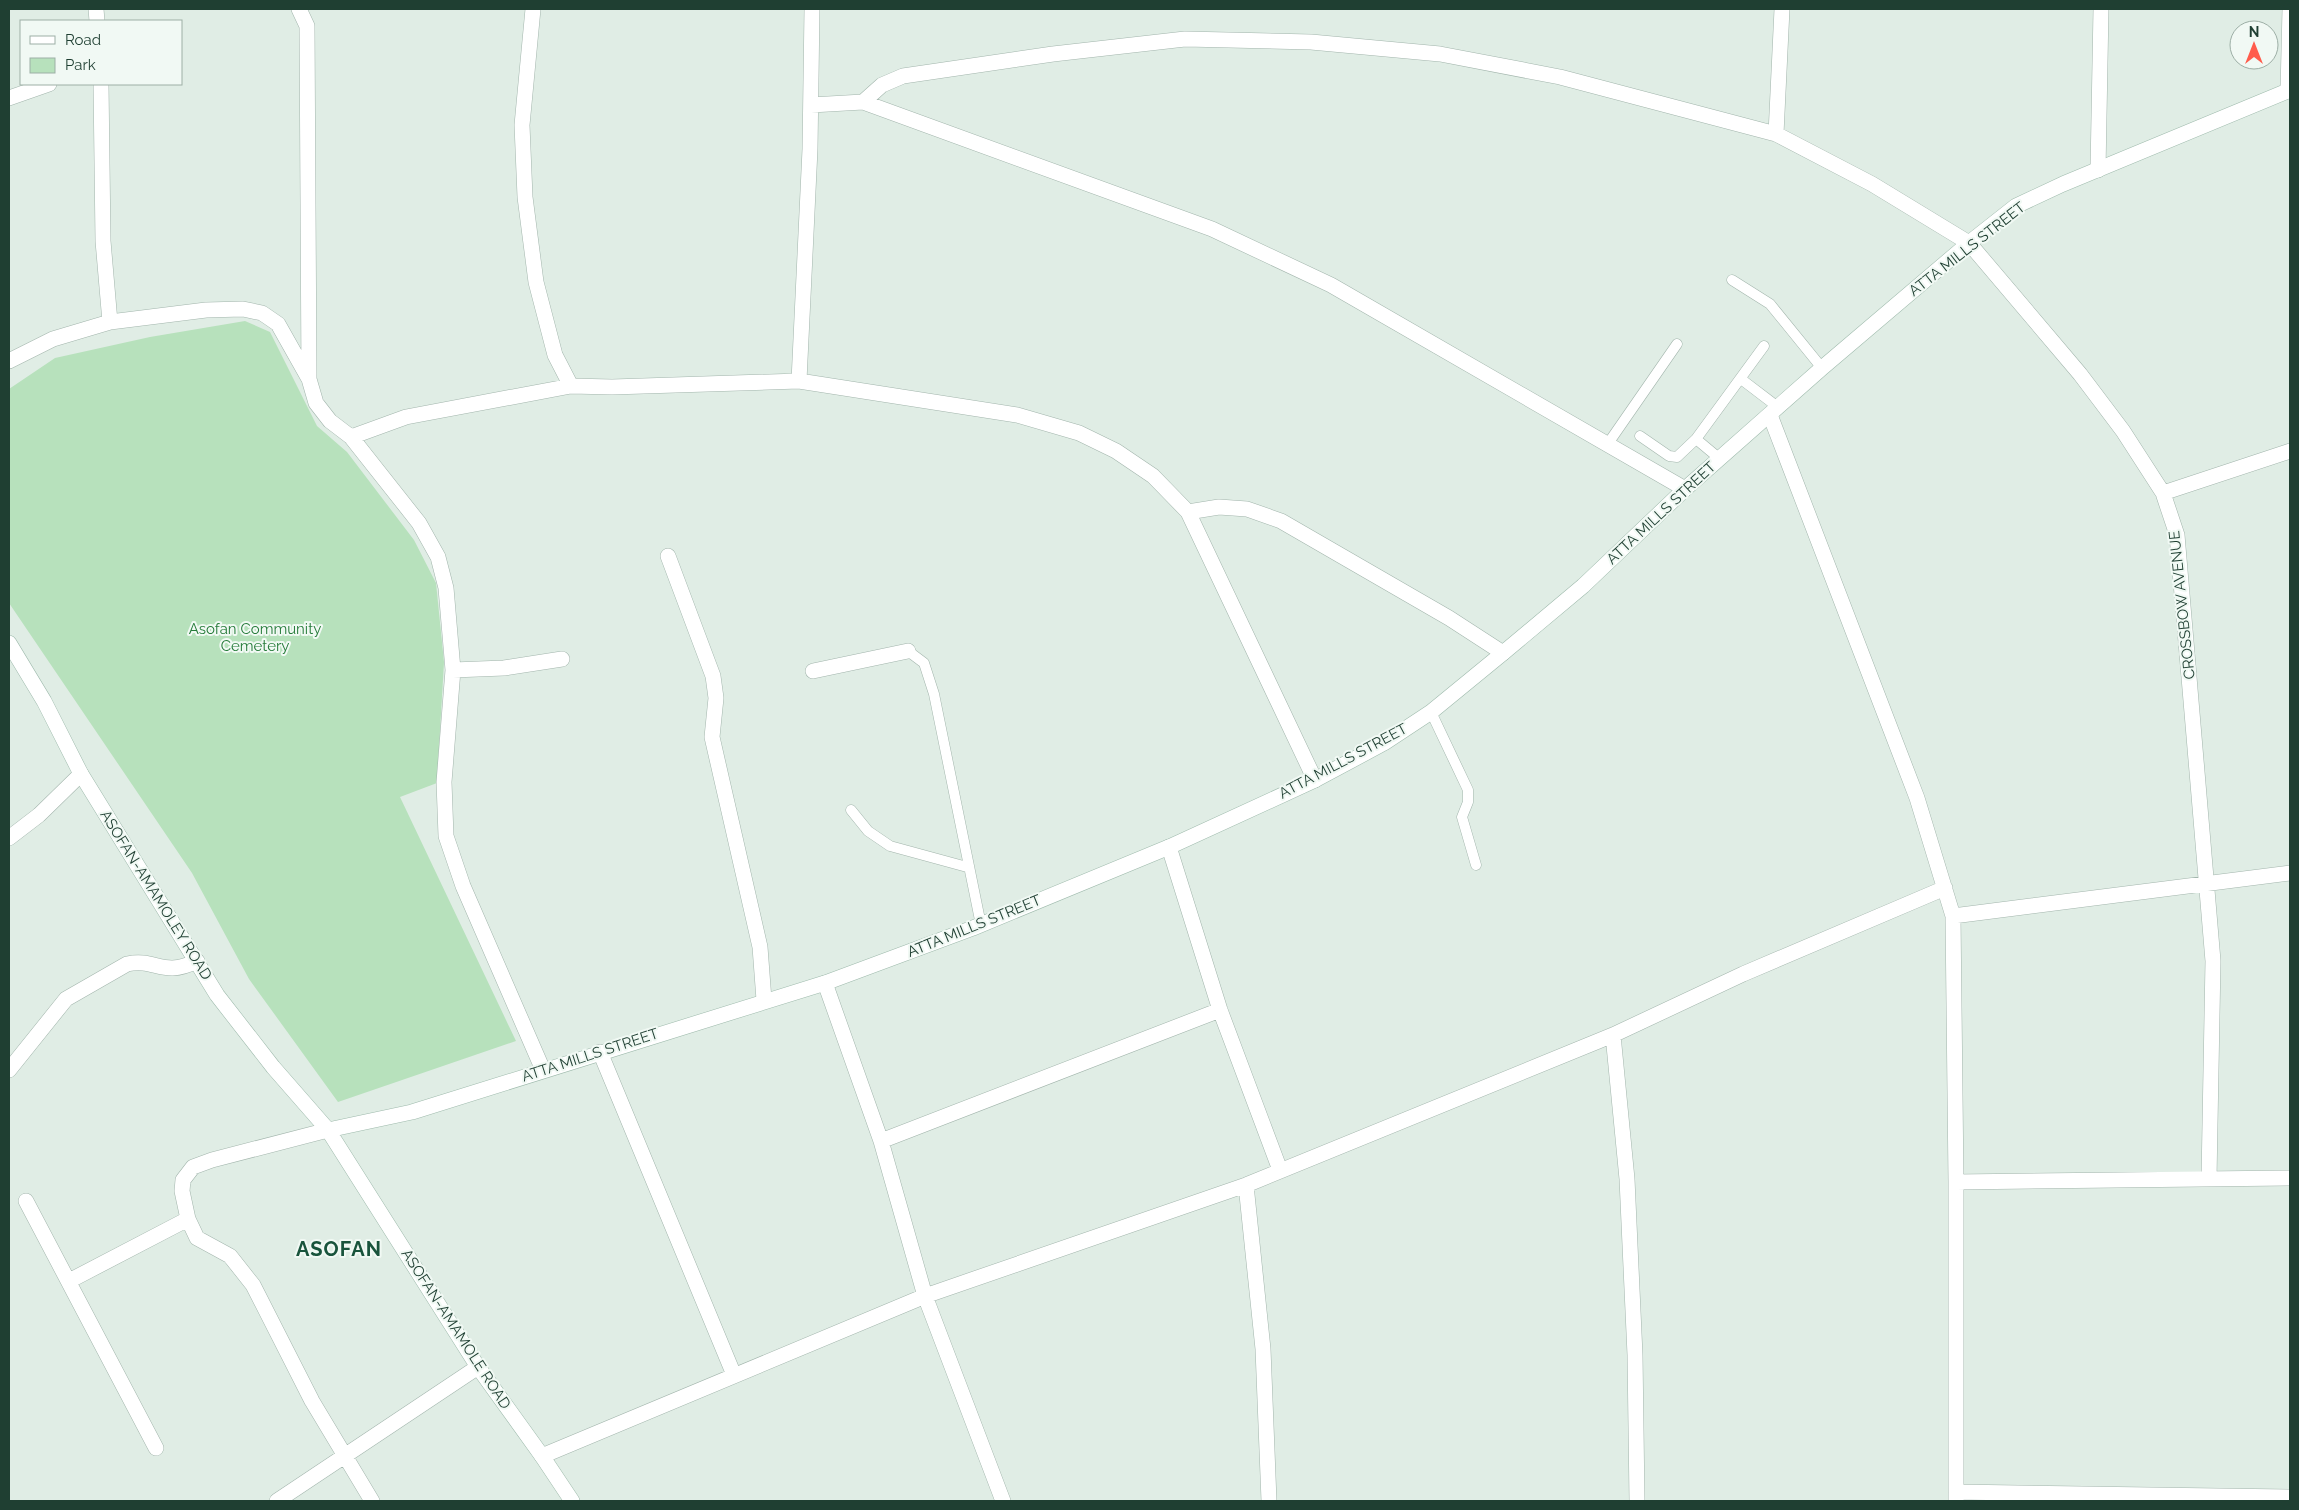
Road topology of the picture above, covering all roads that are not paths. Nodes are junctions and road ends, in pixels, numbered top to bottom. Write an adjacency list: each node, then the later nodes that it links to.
1 (299, 9): 22 (street)
2 (533, 9): 25 (street)
3 (812, 9): 12 (street)
4 (1782, 9): 13 (street)
5 (2102, 9): 14 (street)
6 (2290, 9): 9 (street)
7 (46, 85): 10 (street)
8 (101, 85): 17 (street)
9 (2289, 90): 14 (street, ATTA MILLS STREET)
10 (9, 98)
11 (863, 102): 12 (street); 13 (street, CROSSBOW AVENUE); 30 (street)
12 (811, 105): 24 (street)
13 (1776, 134): 15 (street, CROSSBOW AVENUE)
14 (2098, 170): 15 (street, ATTA MILLS STREET)
15 (1969, 243): 21 (street, ATTA MILLS STREET); 34 (street, CROSSBOW AVENUE)
16 (1732, 280): 21 (lane)
17 (110, 322): 20 (street); 22 (street)
18 (1677, 344): 30 (lane)
19 (1764, 346): 23 (lane)
20 (9, 361)
21 (1822, 368): 26 (street, ATTA MILLS STREET)
22 (309, 379): 28 (street)
23 (1741, 379): 26 (lane); 29 (lane)
24 (799, 382): 25 (street); 35 (street)
25 (571, 386): 28 (street)
26 (1774, 412): 32 (street, ATTA MILLS STREET); 53 (street)
27 (1640, 436): 29 (lane)
28 (351, 437): 41 (street)
29 (1696, 439): 32 (lane)
30 (1607, 445): 33 (street)
31 (2290, 451): 34 (street)
32 (1720, 458): 33 (street, ATTA MILLS STREET)
33 (1685, 490): 39 (street, ATTA MILLS STREET)
34 (2162, 493): 52 (street, CROSSBOW AVENUE)
35 (1188, 512): 39 (street); 45 (street)
36 (668, 556): 58 (street)
37 (9, 643): 44 (street, ASOFAN-AMAMOLEY ROAD)
38 (908, 651): 42 (street); 50 (lane)
39 (1503, 653): 43 (street, ATTA MILLS STREET)
40 (562, 658): 41 (street)
41 (454, 670): 63 (street)
42 (812, 671)
43 (1431, 712): 45 (street, ATTA MILLS STREET); 49 (lane)
44 (81, 774): 47 (street); 56 (street, ASOFAN-AMAMOLEY ROAD)
45 (1315, 780): 48 (street, ATTA MILLS STREET)
46 (852, 810): 50 (lane)
47 (9, 838)
48 (1169, 847): 55 (street, ATTA MILLS STREET); 59 (street)
49 (1476, 866)
50 (967, 867): 55 (lane)
51 (2290, 873): 52 (street)
52 (2208, 884): 54 (street); 68 (street, CROSSBOW AVENUE)
53 (1945, 888): 54 (street); 60 (street)
54 (1953, 916): 69 (street)
55 (980, 925): 57 (street, ATTA MILLS STREET)
56 (197, 961): 62 (street); 64 (street, ASOFAN-AMAMOLEY ROAD)
57 (826, 983): 58 (street, ATTA MILLS STREET); 65 (street)
58 (764, 1000): 61 (street, ATTA MILLS STREET)
59 (1220, 1010): 65 (street); 66 (street)
60 (1613, 1034): 66 (street); 88 (street)
61 (600, 1052): 63 (street, ATTA MILLS STREET); 76 (street)
62 (9, 1070)
63 (543, 1070): 64 (street, ATTA MILLS STREET)
64 (328, 1130): 72 (street, ATTA MILLS STREET); 75 (street, ASOFAN-AMAMOLE ROAD)
65 (881, 1142): 74 (street)
66 (1280, 1170): 70 (street)
67 (2290, 1178): 68 (street)
68 (2209, 1179): 69 (street)
69 (1956, 1182): 80 (street)
70 (1246, 1185): 74 (street); 87 (street)
71 (26, 1201): 73 (street)
72 (188, 1219): 73 (street); 78 (street, ATTA MILLS STREET)
73 (70, 1281): 77 (street)
74 (925, 1296): 76 (street); 86 (street)
75 (478, 1367): 78 (street); 79 (street, ASOFAN-AMAMOLE ROAD)
76 (734, 1375): 79 (street)
77 (156, 1448)
78 (345, 1456): 83 (street); 84 (street, ATTA MILLS STREET)
79 (542, 1456): 85 (street, ASOFAN-AMAMOLE ROAD)
80 (1956, 1497): 82 (street)
81 (2290, 1497): 82 (street)
82 (2234, 1499)
83 (277, 1501)
84 (372, 1501)
85 (572, 1501)
86 (1003, 1501)
87 (1269, 1501)
88 (1637, 1501)

